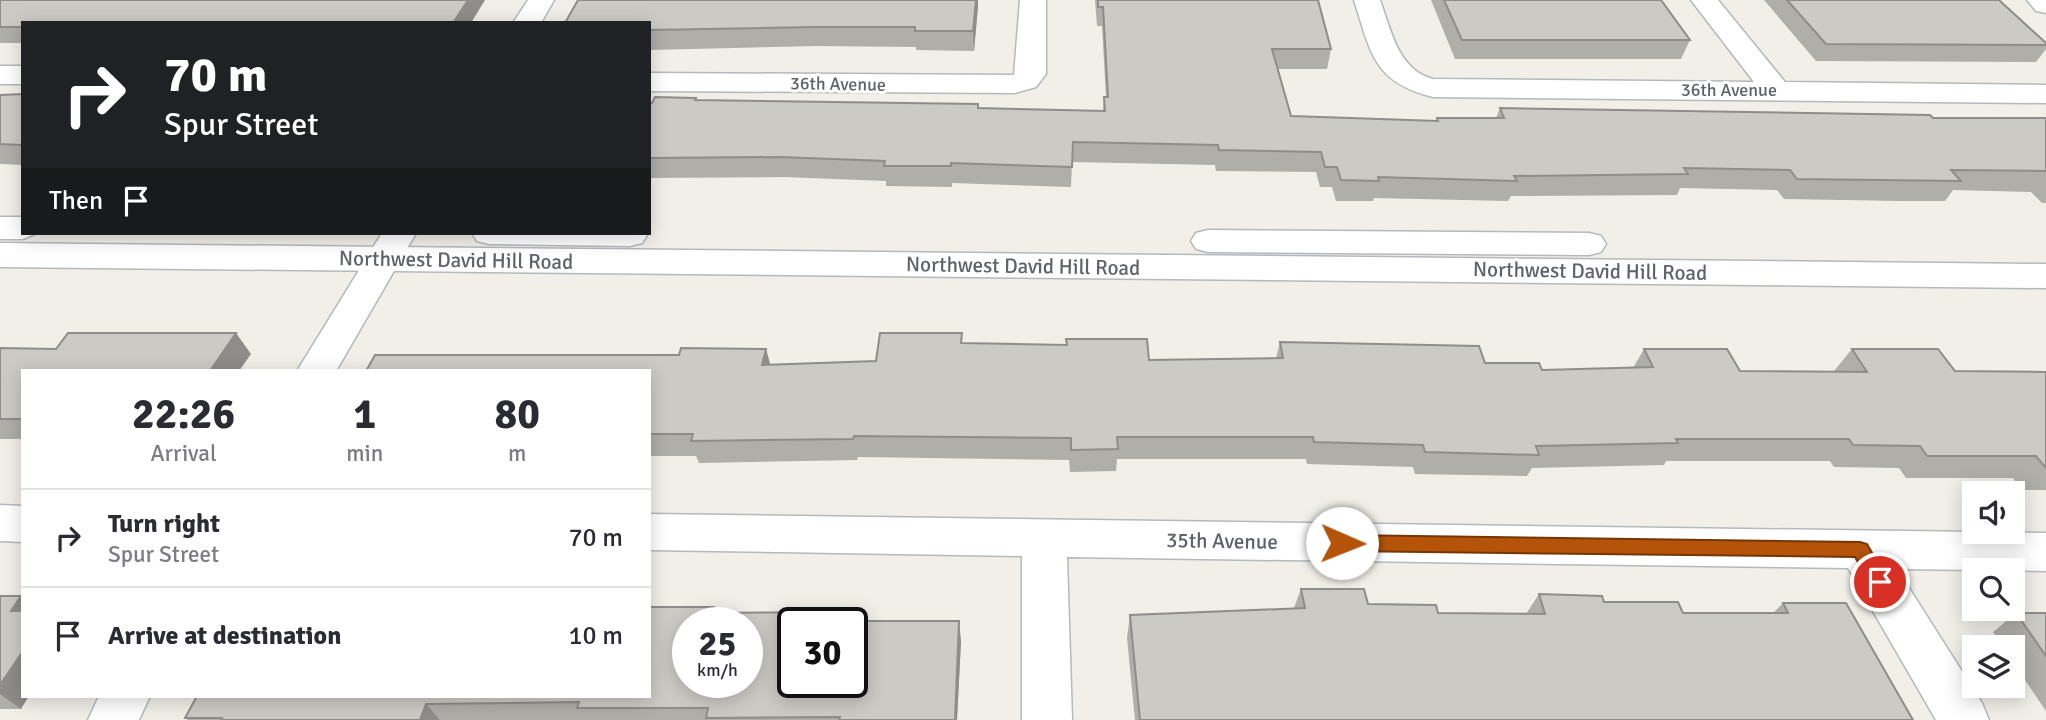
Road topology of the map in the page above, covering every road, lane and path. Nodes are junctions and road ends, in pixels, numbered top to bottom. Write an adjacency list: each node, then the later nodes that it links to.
1 (541, 0): 7 (street)
2 (1033, 0): 10 (street, 36th Avenue)
3 (1367, 0): 11 (street, 36th Avenue)
4 (1704, 0): 11 (street)
5 (2040, 0): 6 (street)
6 (2046, 5)
7 (528, 21)
8 (0, 75): 9 (street)
9 (21, 75)
10 (651, 82)
11 (1775, 90): 12 (street, 36th Avenue)
12 (2046, 94)
13 (0, 228): 14 (street)
14 (21, 228)
15 (651, 235): 17 (street, Northwest David Hill Road)
16 (391, 246): 18 (street, Northwest David Hill Road); 19 (street, Northwest David Hill Road); 20 (street)
17 (2046, 251)
18 (0, 255)
19 (2046, 276)
20 (317, 369)
21 (0, 523): 22 (street)
22 (21, 524)
23 (651, 532): 24 (street, 35th Avenue)
24 (1044, 539): 25 (street, 35th Avenue); 29 (street)
25 (1860, 550): 26 (street, 35th Avenue); 30 (street)
26 (2046, 552)
27 (125, 698): 28 (street)
28 (113, 720)
29 (1046, 720)
30 (1964, 720)

